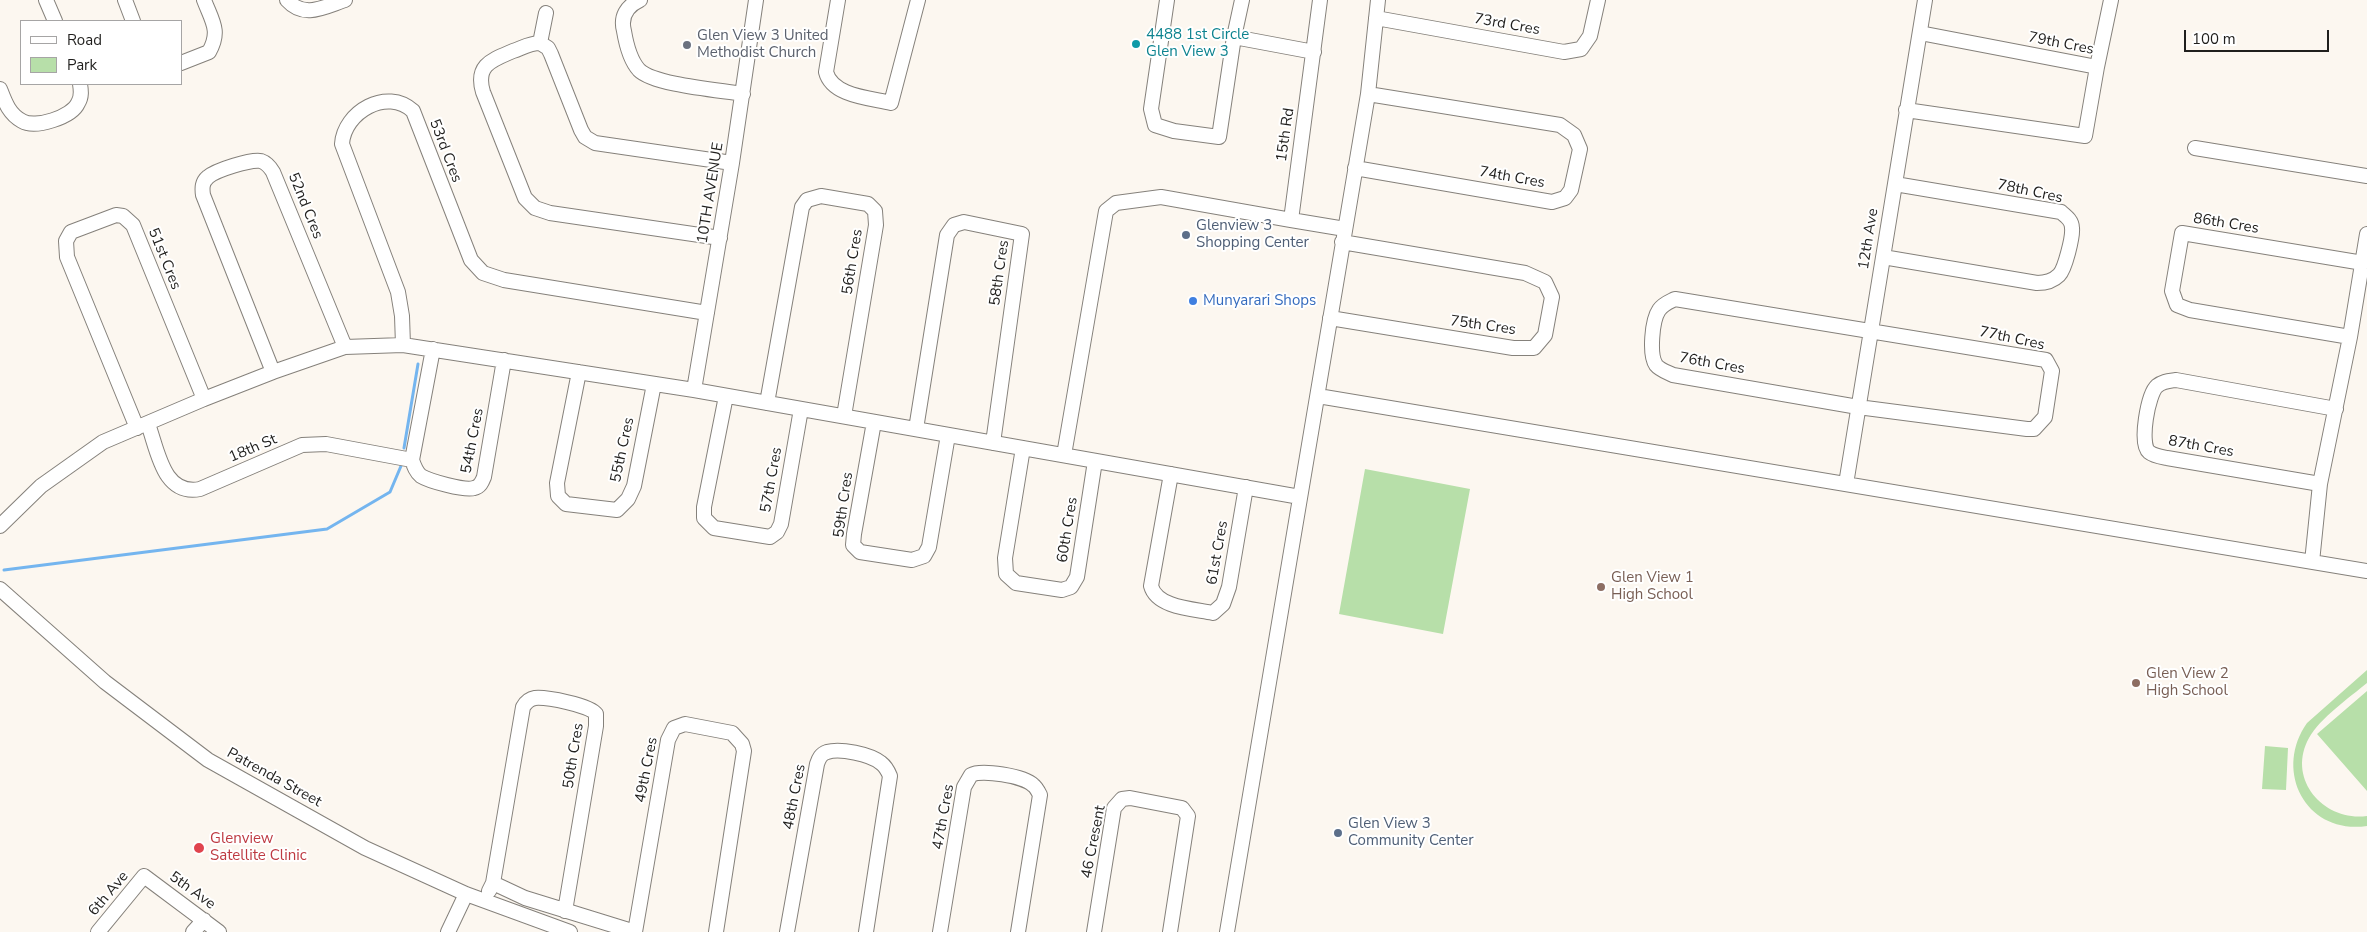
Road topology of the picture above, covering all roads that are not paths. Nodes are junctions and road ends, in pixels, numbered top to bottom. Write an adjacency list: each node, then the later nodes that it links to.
1 (46, 0): 19 (street)
2 (125, 0): 20 (street)
3 (204, 0): 25 (street)
4 (287, 0): 5 (street)
5 (345, 0)
6 (640, 0): 29 (street)
7 (756, 0): 29 (street, 10TH AVENUE)
8 (838, 0): 9 (street)
9 (918, 0)
10 (1167, 0): 22 (street)
11 (1242, 0): 22 (street)
12 (1320, 0): 24 (street, 15th Rd)
13 (1378, 0): 18 (street)
14 (1598, 0): 18 (street, 73rd Cres)
15 (1925, 0): 21 (street, 12th Ave)
16 (2111, 0): 26 (street)
17 (546, 13): 23 (street)
18 (1376, 18): 30 (street)
19 (54, 20)
20 (133, 20)
21 (1920, 33): 26 (street, 79th Cres); 31 (street, 12th Ave)
22 (1234, 37): 24 (street)
23 (540, 43): 33 (street); 40 (street)
24 (1314, 52): 37 (street, 15th Rd)
25 (182, 63)
26 (2097, 67): 31 (street, 79th Cres)
27 (80, 85): 28 (street)
28 (0, 89)
29 (743, 94): 33 (street, 10TH AVENUE)
30 (1368, 94): 34 (street); 34 (street, 74th Cres)
31 (1906, 110): 36 (street, 12th Ave)
32 (2195, 148): 35 (street)
33 (732, 163): 40 (street, 10TH AVENUE)
34 (1355, 168): 39 (street)
35 (2367, 176)
36 (1895, 184): 41 (street, 12th Ave); 41 (street, 78th Cres)
37 (1291, 220): 39 (street); 69 (street)
38 (2367, 234): 42 (street)
39 (1344, 236): 44 (street); 44 (street, 75th Cres)
40 (720, 238): 43 (street, 10TH AVENUE)
41 (1883, 257): 45 (street, 12th Ave)
42 (2363, 263): 46 (street); 46 (street, 86th Cres)
43 (707, 313): 47 (street, 53rd Cres); 54 (street, 10TH AVENUE)
44 (1330, 318): 56 (street)
45 (1871, 331): 59 (street, 12th Ave); 59 (street, 77th Cres); 59 (street, 76th Cres)
46 (2350, 337): 61 (street)
47 (403, 345): 48 (street); 49 (street)
48 (345, 347): 51 (street); 51 (street, 52nd Cres)
49 (432, 349): 50 (street); 70 (street)
50 (504, 360): 52 (street); 70 (street, 54th Cres)
51 (273, 372): 57 (street)
52 (578, 372): 53 (street); 53 (street, 55th Cres)
53 (654, 384): 54 (street)
54 (694, 390): 55 (street)
55 (726, 396): 58 (street); 60 (street, 57th Cres)
56 (1318, 396): 73 (street); 76 (street)
57 (204, 399): 64 (street); 64 (street, 51st Cres)
58 (767, 403): 60 (street); 62 (street, 56th Cres)
59 (1858, 407): 73 (street, 12th Ave)
60 (801, 409): 62 (street)
61 (2336, 409): 74 (street); 74 (street, 87th Cres)
62 (844, 416): 63 (street)
63 (874, 422): 65 (street); 66 (street, 59th Cres)
64 (143, 426): 70 (street, 18th St); 77 (street)
65 (916, 429): 66 (street); 67 (street, 58th Cres)
66 (948, 435): 67 (street)
67 (993, 443): 68 (street)
68 (1023, 448): 69 (street); 71 (street, 60th Cres)
69 (1064, 455): 71 (street)
70 (412, 460)
71 (1096, 461): 72 (street)
72 (1172, 474): 75 (street); 75 (street, 61st Cres)
73 (1846, 484): 78 (street)
74 (2320, 484): 78 (street)
75 (1246, 487): 76 (street)
76 (1300, 497): 100 (street)
77 (0, 526)
78 (2312, 562): 79 (street)
79 (2367, 571)
80 (0, 589): 83 (street, Patrenda Street)
81 (144, 876): 86 (street, 5th Ave); 87 (street, 6th Ave)
82 (493, 884): 84 (street, 50th Cres); 85 (street); 85 (street, 50th Cres)
83 (466, 894): 84 (street, Patrenda Street); 90 (street)
84 (484, 902): 91 (street, Patrenda Street)
85 (565, 911): 92 (street)
86 (204, 920): 88 (street); 89 (street, 5th Ave)
87 (98, 932)
88 (193, 932)
89 (219, 932)
90 (448, 932)
91 (570, 932)
92 (635, 932): 93 (street, 49th Cres)
93 (716, 932)
94 (787, 932): 95 (street, 48th Cres)
95 (866, 932)
96 (940, 932): 97 (street, 47th Cres)
97 (1018, 932)
98 (1094, 932): 99 (street, 46 Cresent)
99 (1170, 932)
100 (1227, 932)

